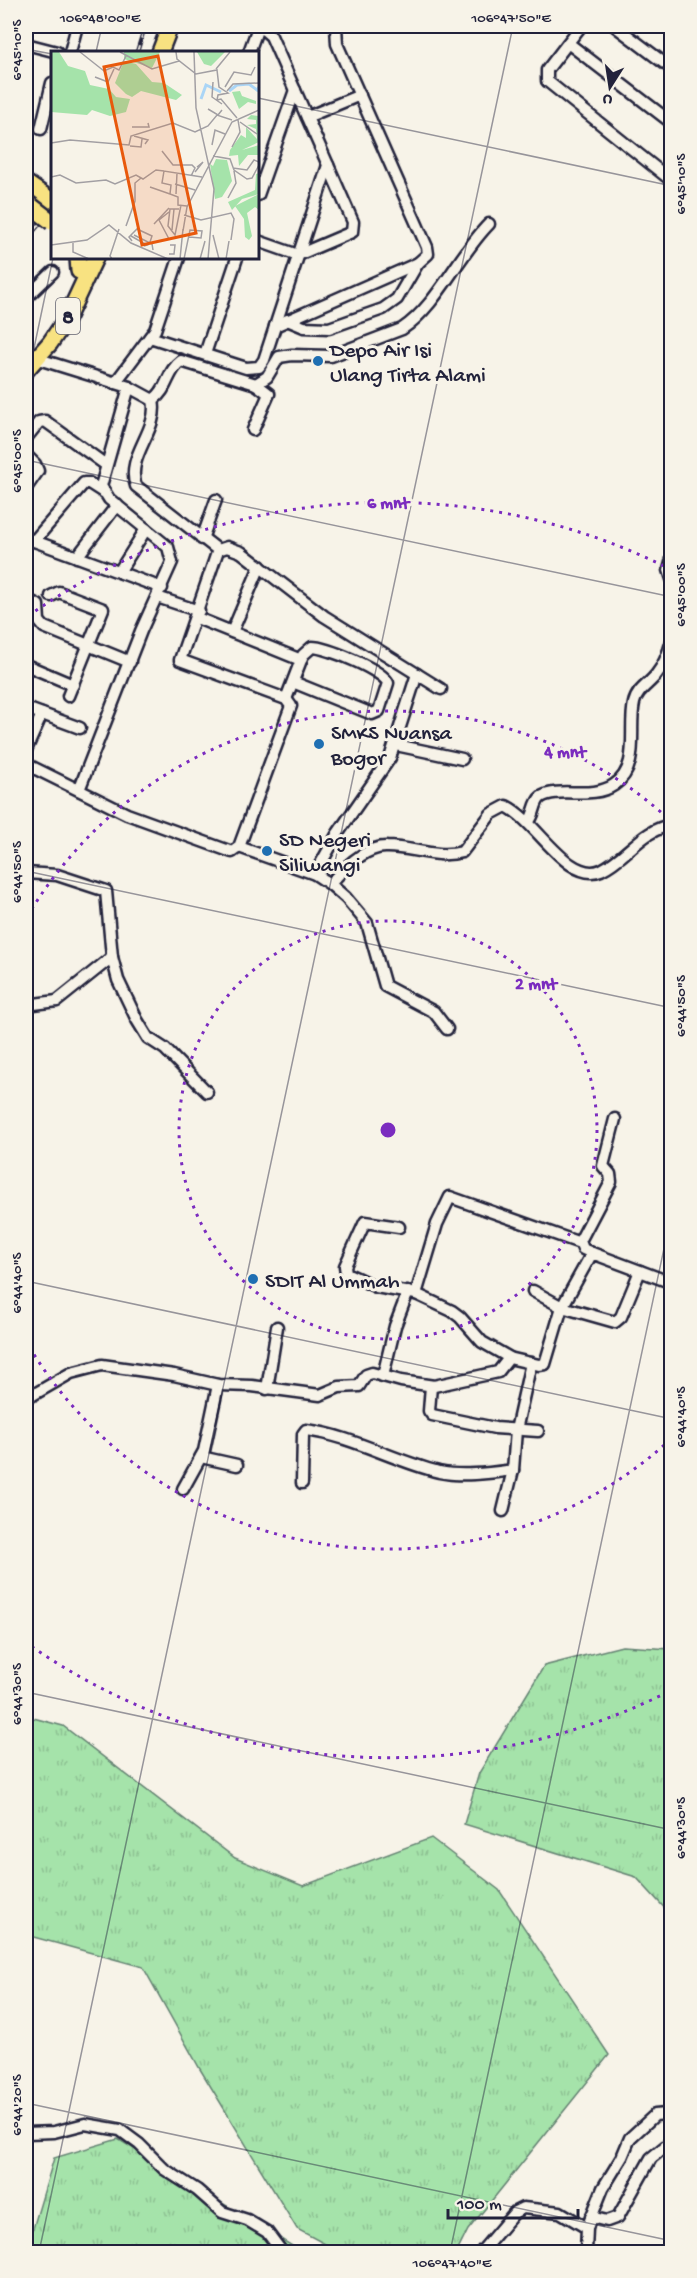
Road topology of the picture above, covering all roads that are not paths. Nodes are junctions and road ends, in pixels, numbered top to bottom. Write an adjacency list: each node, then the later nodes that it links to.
1 (77, 26): 9 (street)
2 (170, 26): 10 (highway)
3 (336, 26): 15 (street)
4 (581, 26): 6 (street)
5 (615, 26): 12 (street)
6 (568, 43): 17 (street); 20 (street)
7 (26, 44): 8 (street)
8 (53, 51)
9 (70, 51)
10 (160, 51)
11 (249, 51): 14 (street)
12 (672, 69)
13 (51, 87): 18 (street)
14 (295, 90): 16 (street); 22 (street)
15 (360, 95): 16 (street); 33 (street)
16 (307, 117): 19 (street)
17 (672, 123)
18 (41, 129)
19 (328, 165): 28 (street); 28 (street)
20 (672, 181)
21 (26, 183): 23 (highway)
22 (260, 189)
23 (51, 200)
24 (26, 202): 25 (highway, bridge)
25 (51, 221)
26 (489, 224): 43 (street)
27 (260, 242): 28 (street)
28 (298, 255): 37 (street)
29 (94, 260): 40 (highway, 8)
30 (178, 260): 38 (street)
31 (236, 260): 39 (street)
32 (81, 262): 40 (highway, 8)
33 (418, 262): 36 (street); 36 (street)
34 (53, 272): 35 (street)
35 (26, 298)
36 (287, 320): 37 (street)
37 (275, 326): 41 (street)
38 (150, 337): 39 (street); 42 (street)
39 (205, 354): 41 (street)
40 (31, 363): 42 (street)
41 (253, 368): 43 (street)
42 (115, 383): 44 (street)
43 (255, 384): 45 (street); 46 (street)
44 (129, 387): 45 (street); 49 (street)
45 (153, 400): 56 (street)
46 (253, 430)
47 (26, 438): 49 (street)
48 (26, 455): 50 (street)
49 (106, 465): 51 (street)
50 (26, 488)
51 (103, 492): 53 (street); 55 (street)
52 (216, 500): 56 (street)
53 (117, 506): 54 (street); 58 (street)
54 (146, 529): 61 (street); 63 (street)
55 (30, 539): 58 (street)
56 (202, 539): 57 (street)
57 (218, 550): 60 (street); 66 (street)
58 (77, 557): 61 (street)
59 (672, 559): 62 (street)
60 (260, 566): 67 (street); 73 (street)
61 (119, 572): 63 (street)
62 (672, 579)
63 (159, 593): 66 (street); 71 (street)
64 (51, 596): 69 (street)
65 (26, 599): 69 (street)
66 (198, 615): 67 (street); 78 (street)
67 (232, 632): 70 (street)
68 (672, 641): 87 (street)
69 (89, 645): 71 (street); 75 (street)
70 (301, 660): 74 (street); 74 (street)
71 (130, 662): 86 (street)
72 (26, 665): 75 (street)
73 (417, 674): 76 (street); 82 (street)
74 (293, 682): 78 (street)
75 (73, 685): 77 (street)
76 (441, 689)
77 (68, 696)
78 (286, 699): 89 (street)
79 (26, 708): 80 (street)
80 (42, 714): 81 (street); 83 (street)
81 (80, 728)
82 (396, 745): 84 (street); 91 (street)
83 (26, 750)
84 (462, 759)
85 (26, 764): 86 (street)
86 (79, 790): 89 (street)
87 (529, 821): 88 (street); 92 (street)
88 (672, 825)
89 (238, 847): 91 (street)
90 (26, 873): 93 (street)
91 (315, 874): 92 (street)
92 (330, 884): 95 (street)
93 (112, 957): 94 (street); 96 (street)
94 (34, 1004)
95 (447, 1029)
96 (207, 1092)
97 (615, 1119): 99 (street)
98 (399, 1227): 104 (street)
99 (580, 1243): 100 (street); 104 (street)
100 (592, 1253): 101 (street); 105 (street)
101 (640, 1271): 102 (street); 105 (street)
102 (672, 1284)
103 (533, 1291): 105 (street)
104 (412, 1293): 107 (street); 109 (street)
105 (562, 1307): 108 (street)
106 (277, 1328): 112 (street)
107 (510, 1358): 108 (street); 111 (street)
108 (531, 1363): 114 (street)
109 (382, 1376): 111 (street); 112 (street)
110 (218, 1386): 112 (street); 113 (street); 116 (street)
111 (431, 1386): 114 (street)
112 (267, 1389)
113 (26, 1399)
114 (516, 1430): 115 (street); 118 (street)
115 (538, 1431)
116 (201, 1457): 117 (street); 120 (street)
117 (237, 1465)
118 (513, 1470): 119 (street); 121 (street)
119 (302, 1483)
120 (183, 1489)
121 (503, 1511)
122 (672, 2109): 125 (street)
123 (26, 2133): 127 (street)
124 (672, 2141): 125 (street)
125 (591, 2217): 126 (street)
126 (587, 2228): 128 (street); 129 (street)
127 (282, 2253)
128 (481, 2253)
129 (586, 2253)

